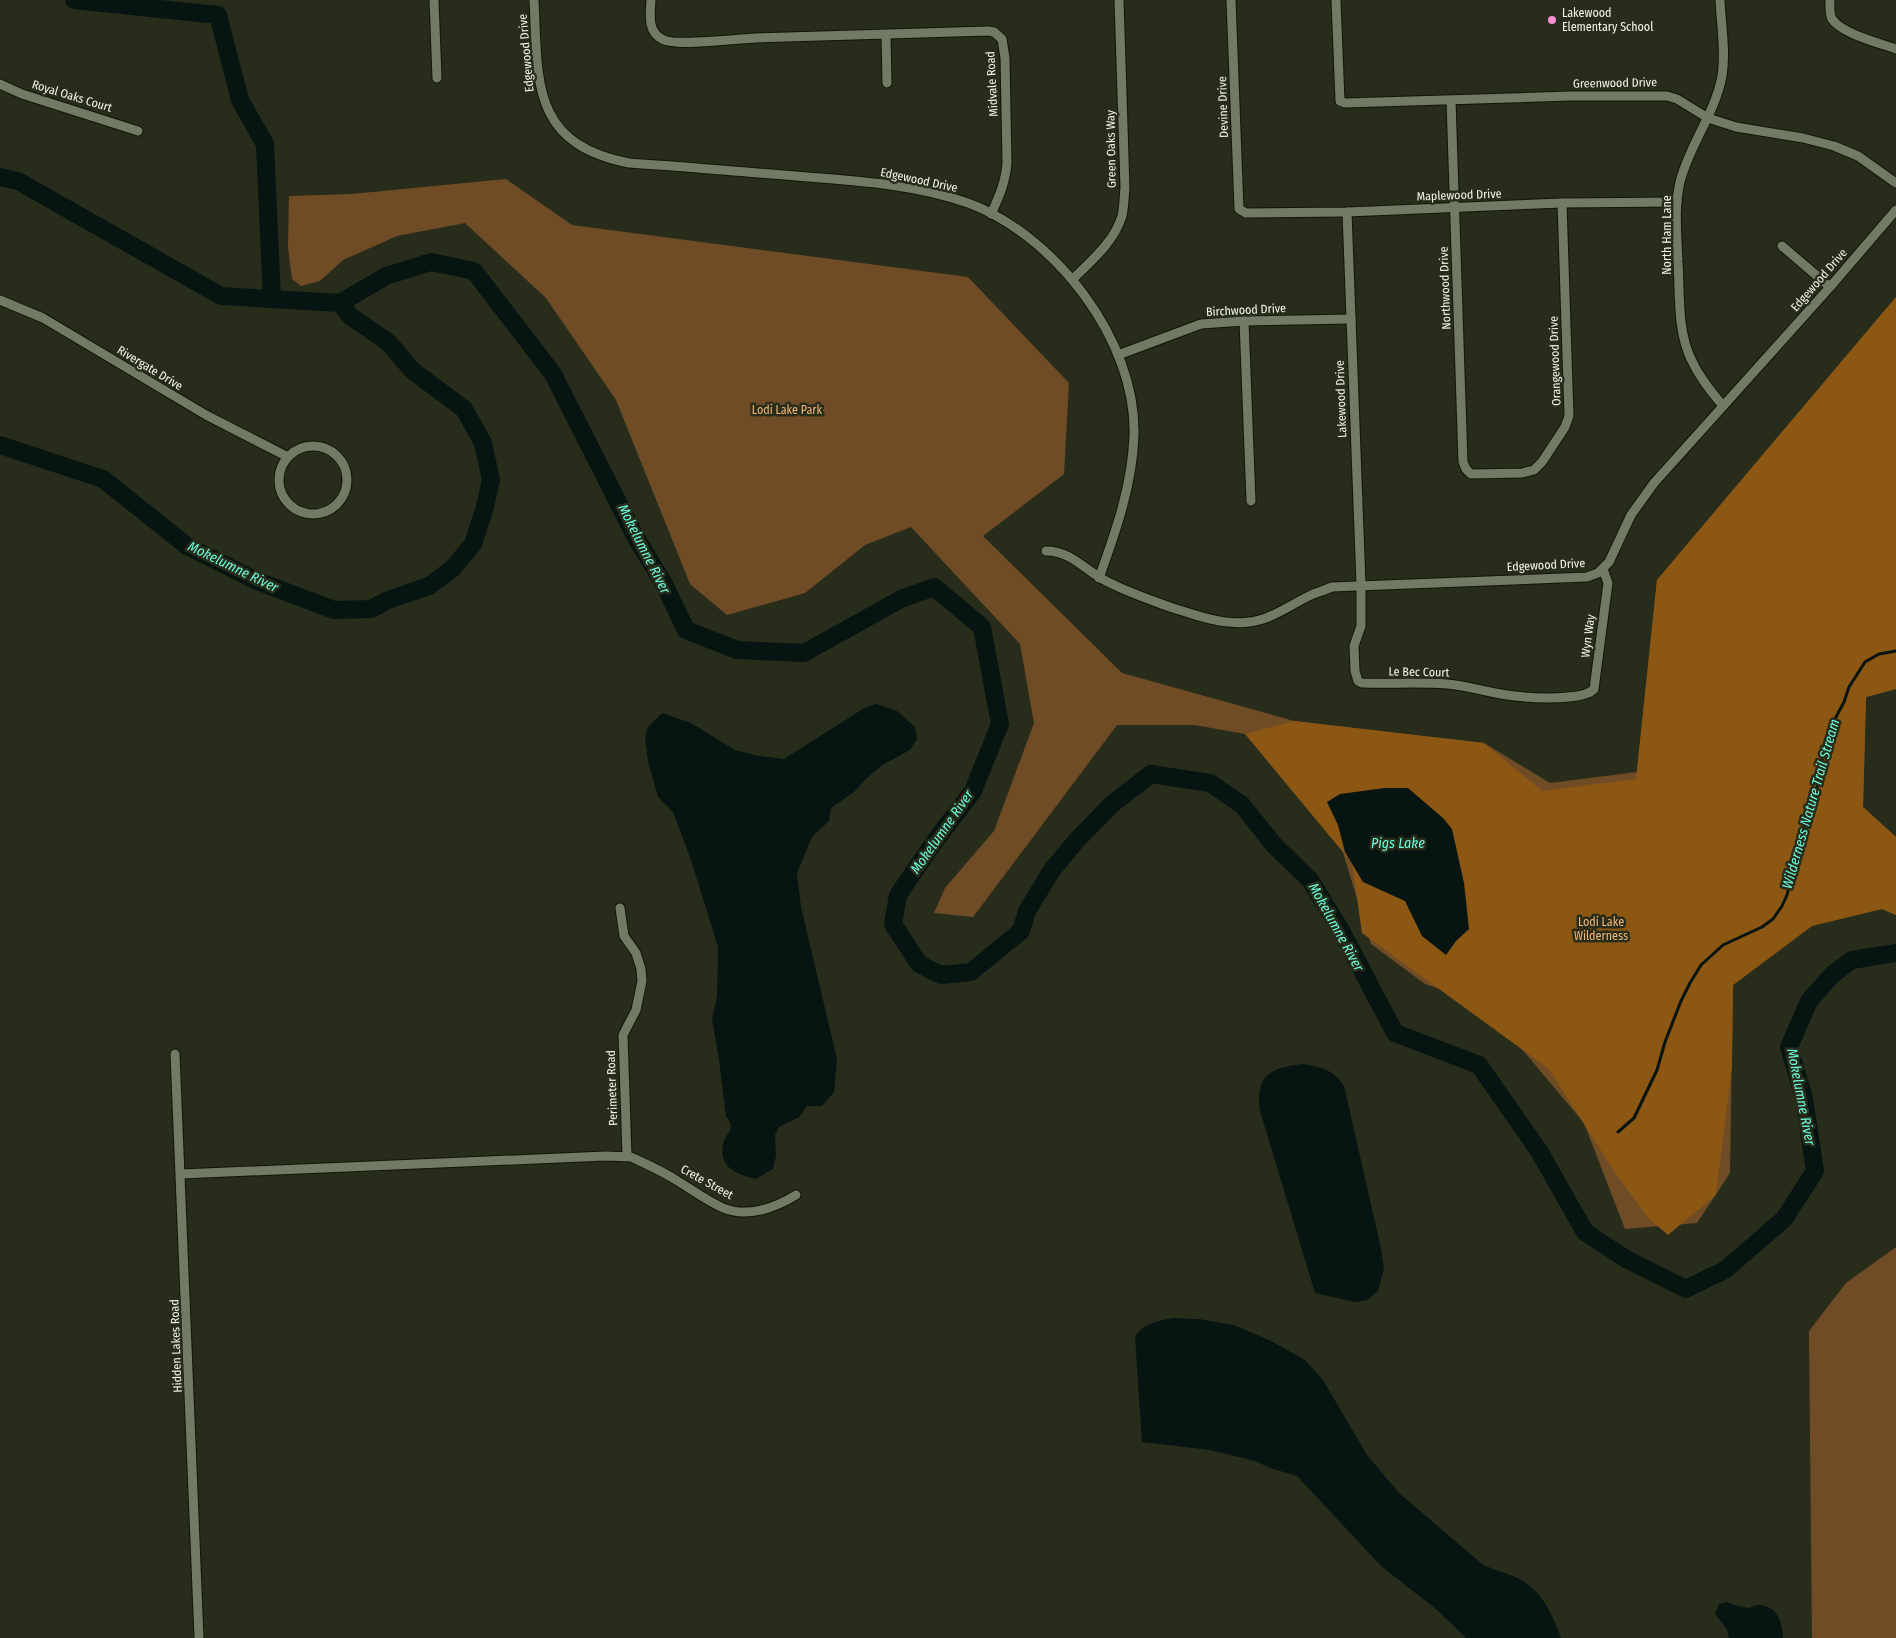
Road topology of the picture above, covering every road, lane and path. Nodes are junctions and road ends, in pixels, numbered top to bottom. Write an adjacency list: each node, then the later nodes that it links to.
1 (434, 0): 11 (street)
2 (534, 0): 24 (street, Edgewood Drive)
3 (650, 0): 9 (street, Midvale Road)
4 (1119, 0): 26 (street, Green Oaks Way)
5 (1231, 0): 22 (street, Devine Drive)
6 (1336, 0): 14 (street, Greenwood Drive)
7 (1720, 0): 15 (street, North Ham Lane)
8 (1830, 0): 10 (street)
9 (886, 35): 12 (street); 24 (street, Midvale Road)
10 (1896, 49)
11 (437, 78)
12 (887, 83)
13 (0, 84): 16 (street, Royal Oaks Court)
14 (1451, 101): 15 (street, Greenwood Drive); 20 (street, Northwood Drive)
15 (1708, 118): 17 (street, Greenwood Drive); 18 (street, North Ham Lane)
16 (138, 131)
17 (1896, 183)
18 (1677, 202): 19 (street, Maplewood Drive); 32 (street, North Ham Lane)
19 (1562, 204): 20 (street, Maplewood Drive); 34 (street, Orangewood Drive)
20 (1454, 208): 23 (street, Maplewood Drive); 34 (street, Northwood Drive)
21 (1896, 210): 27 (street, Edgewood Drive)
22 (1242, 212): 23 (street, Maplewood Drive)
23 (1346, 212): 29 (street, Lakewood Drive)
24 (991, 214): 26 (street, Edgewood Drive)
25 (1782, 246): 27 (street)
26 (1073, 280): 31 (street, Edgewood Drive)
27 (1830, 287): 32 (street, Edgewood Drive)
28 (0, 300): 33 (street, Rivergate Drive)
29 (1351, 319): 30 (street, Birchwood Drive); 39 (street, Lakewood Drive)
30 (1244, 321): 31 (street, Birchwood Drive); 35 (street)
31 (1118, 355): 38 (street, Edgewood Drive)
32 (1723, 406): 37 (street, Edgewood Drive)
33 (288, 457): 33 (street)
34 (1468, 473)
35 (1251, 501)
36 (1046, 551): 38 (street, Edgewood Drive)
37 (1603, 569): 39 (street, Edgewood Drive); 40 (street, Wyn Way)
38 (1099, 578): 39 (street, Edgewood Drive)
39 (1361, 584): 40 (street, Le Bec Court)
40 (1577, 696)
41 (620, 908): 43 (street, Perimeter Road)
42 (175, 1054): 44 (street, Hidden Lakes Road)
43 (627, 1156): 44 (street, Crete Street); 45 (street, Crete Street)
44 (181, 1174): 46 (street, Hidden Lakes Road)
45 (796, 1195)
46 (199, 1638)

